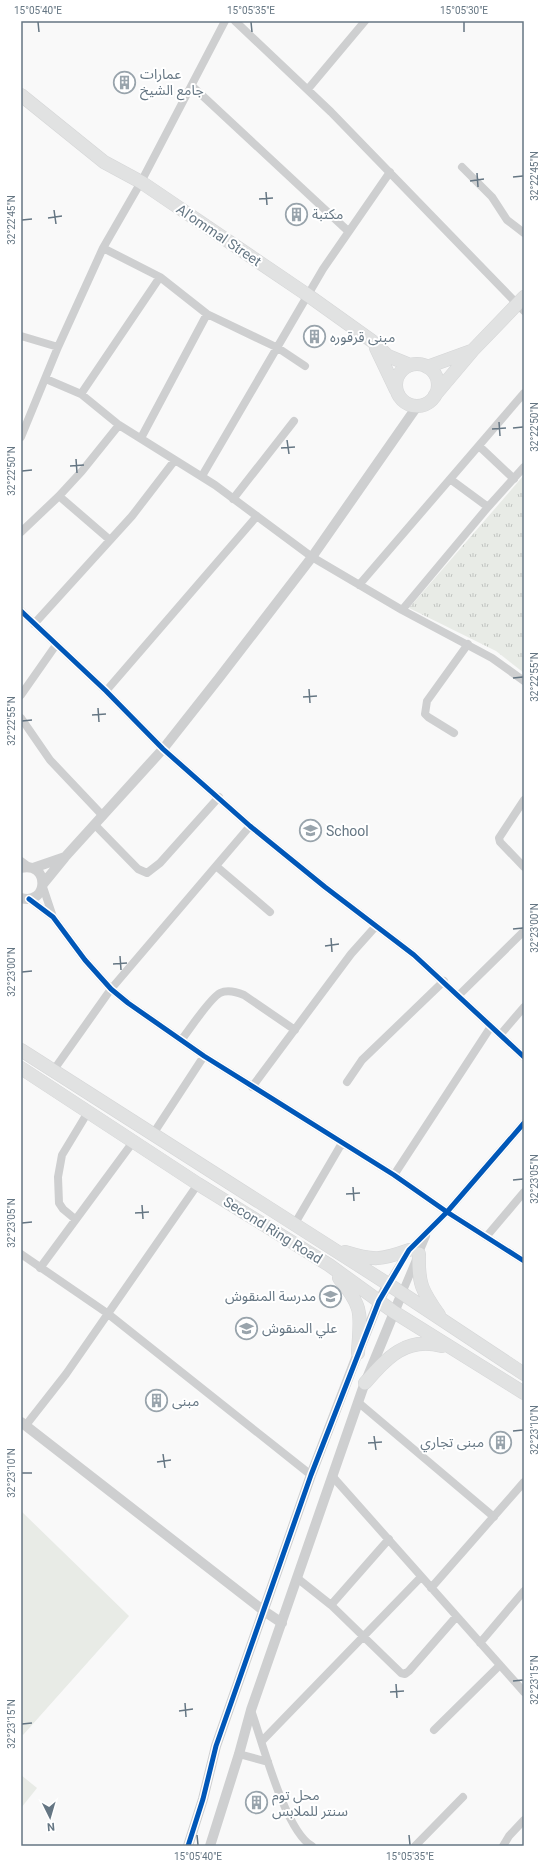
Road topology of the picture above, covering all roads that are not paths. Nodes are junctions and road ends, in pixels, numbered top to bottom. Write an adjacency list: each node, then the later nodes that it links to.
1 (225, 21): 4 (street)
2 (235, 21): 5 (street)
3 (365, 21): 5 (street)
4 (192, 86): 9 (street); 10 (street)
5 (308, 89): 8 (street)
6 (21, 95): 9 (main road, Al'ommal Street)
7 (462, 167): 11 (street)
8 (390, 172): 10 (street); 15 (street)
9 (141, 182): 12 (street); 14 (main road, Al'ommal Street)
10 (348, 231): 14 (street)
11 (524, 232)
12 (103, 248): 13 (street); 19 (street)
13 (160, 277): 16 (street); 27 (street)
14 (309, 296): 18 (main road, Al'ommal Street); 20 (street)
15 (522, 304): 21 (main road)
16 (207, 314): 20 (street); 34 (street)
17 (21, 336): 19 (street)
18 (372, 341): 22 (main road); 26 (main road, Al'ommal Street)
19 (58, 347): 25 (street)
20 (278, 348): 23 (street); 38 (street)
21 (473, 350): 24 (main road); 28 (main road)
22 (410, 365): 24 (main road); 26 (main road)
23 (305, 366)
24 (427, 367): 28 (main road)
25 (46, 379): 27 (street); 33 (street)
26 (398, 393): 30 (main road)
27 (81, 394): 32 (street)
28 (435, 395): 30 (main road)
29 (522, 398): 35 (street)
30 (418, 406): 47 (street)
31 (294, 421): 42 (street)
32 (119, 425): 34 (street); 41 (street)
33 (21, 437)
34 (140, 438): 36 (street)
35 (479, 446): 39 (street); 40 (street)
36 (175, 460): 38 (street); 46 (street)
37 (524, 468): 40 (street)
38 (202, 476): 42 (street)
39 (450, 479): 43 (street); 48 (street)
40 (514, 479): 43 (street)
41 (59, 496): 45 (street); 46 (street)
42 (233, 499): 44 (street)
43 (488, 507): 49 (street)
44 (257, 516): 47 (street); 55 (street)
45 (21, 532)
46 (110, 540): 51 (street)
47 (312, 557): 48 (street); 59 (street)
48 (359, 584): 49 (street)
49 (402, 610): 52 (street)
50 (21, 612): 51 (street)
51 (34, 624): 53 (street)
52 (468, 644): 54 (street); 58 (street)
53 (56, 645): 55 (street); 56 (street)
54 (524, 681)
55 (106, 691): 59 (street)
56 (21, 695)
57 (21, 718): 62 (street)
58 (454, 733)
59 (163, 749): 60 (street); 62 (street)
60 (219, 797): 63 (street); 64 (street)
61 (524, 800): 68 (street)
62 (103, 816): 63 (street)
63 (95, 825): 65 (street)
64 (250, 826): 67 (street); 74 (street)
65 (66, 857): 69 (street); 70 (street)
66 (21, 861): 69 (street)
67 (216, 866): 72 (street); 77 (street)
68 (524, 867)
69 (28, 868): 70 (street)
70 (43, 886): 71 (street); 73 (street)
71 (24, 899): 73 (street)
72 (270, 912)
73 (53, 917): 77 (street)
74 (376, 926): 76 (street); 81 (street)
75 (524, 931): 78 (street)
76 (444, 981): 78 (street); 89 (street)
77 (111, 989): 83 (street); 88 (street)
78 (458, 995): 80 (street)
79 (524, 1007): 82 (street)
80 (490, 1028): 82 (street); 96 (street)
81 (295, 1030): 83 (street); 90 (street)
82 (500, 1035): 86 (street)
83 (182, 1039): 85 (street)
84 (21, 1050): 88 (main road, Second Ring Road)
85 (204, 1056): 90 (street); 93 (street)
86 (524, 1057)
87 (21, 1068): 91 (main road, Second Ring Road)
88 (53, 1071): 93 (main road, Second Ring Road)
89 (347, 1082)
90 (252, 1087): 95 (street)
91 (88, 1112): 94 (main road, Second Ring Road); 100 (street)
92 (524, 1122): 99 (street)
93 (152, 1134): 101 (main road, Second Ring Road)
94 (133, 1142): 97 (main road, Second Ring Road); 100 (street)
95 (342, 1143): 96 (street); 101 (street)
96 (394, 1174): 99 (street)
97 (198, 1184): 107 (main road, Second Ring Road); 113 (street)
98 (524, 1192): 102 (street)
99 (447, 1212): 102 (street); 104 (street)
100 (75, 1220): 108 (street)
101 (294, 1225): 103 (main road, Second Ring Road)
102 (486, 1237): 106 (street)
103 (328, 1247): 104 (main road); 109 (main road, Second Ring Road)
104 (414, 1252): 109 (street); 110 (street); 114 (main road)
105 (21, 1254): 108 (street)
106 (524, 1261)
107 (330, 1266): 111 (main road, Second Ring Road); 116 (main road)
108 (40, 1268): 113 (street)
109 (388, 1284): 110 (main road, Second Ring Road); 111 (street)
110 (402, 1293): 112 (street); 114 (main road, Second Ring Road)
111 (379, 1301): 112 (main road, Second Ring Road); 116 (street)
112 (394, 1312): 115 (main road, Second Ring Road); 118 (street)
113 (107, 1314): 121 (street); 122 (street)
114 (444, 1321): 117 (main road, Second Ring Road)
115 (453, 1349): 118 (main road); 119 (main road, Second Ring Road)
116 (358, 1353): 122 (street)
117 (524, 1374)
118 (365, 1383): 120 (street)
119 (524, 1393)
120 (359, 1403): 123 (street); 125 (street)
121 (24, 1424): 132 (street)
122 (311, 1475): 132 (street)
123 (332, 1477): 126 (street); 128 (street)
124 (524, 1482): 125 (street)
125 (494, 1517): 129 (street)
126 (389, 1539): 127 (street); 131 (street)
127 (421, 1577): 129 (street); 135 (street)
128 (297, 1578): 131 (street); 134 (street)
129 (430, 1588): 133 (street)
130 (524, 1591): 136 (street)
131 (331, 1606): 135 (street)
132 (264, 1611): 134 (street); 146 (street)
133 (456, 1617): 135 (street); 136 (street)
134 (282, 1623): 139 (street)
135 (363, 1635): 141 (street)
136 (480, 1643): 137 (street)
137 (500, 1665): 138 (street); 140 (street)
138 (524, 1692)
139 (251, 1710): 141 (street); 142 (street)
140 (434, 1730)
141 (262, 1741): 143 (street)
142 (239, 1754): 143 (street); 147 (street)
143 (268, 1762): 148 (street)
144 (463, 1797): 149 (street)
145 (524, 1820): 150 (street)
146 (188, 1846)
147 (210, 1846)
148 (312, 1846)
149 (415, 1846)
150 (503, 1846)

